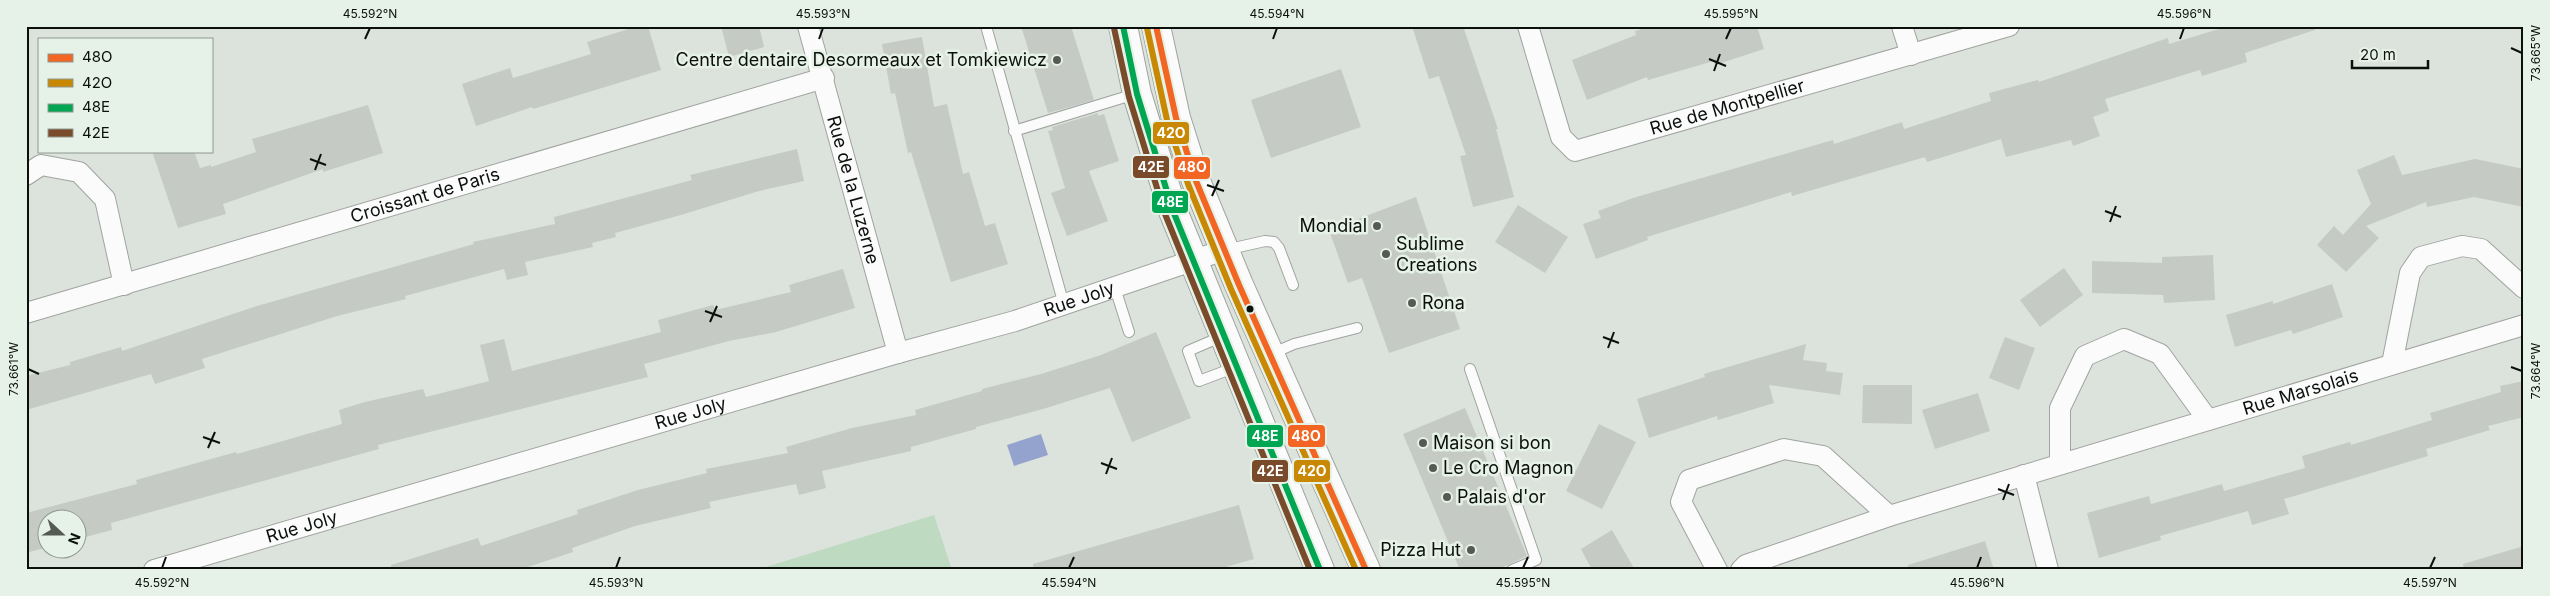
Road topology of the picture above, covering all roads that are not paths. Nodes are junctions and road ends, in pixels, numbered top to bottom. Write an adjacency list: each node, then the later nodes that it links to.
1 (808, 26): 9 (street, Rue de la Luzerne)
2 (986, 26): 11 (lane)
3 (1123, 26): 10 (street)
4 (1156, 26): 13 (street)
5 (1528, 26): 8 (street, Rue de Montpellier)
6 (1902, 26): 8 (street)
7 (2009, 26): 8 (street, Rue de Montpellier)
8 (1911, 55)
9 (824, 78): 15 (street, Croissant de Paris); 25 (street, Rue de la Luzerne)
10 (1137, 94): 11 (lane); 14 (street)
11 (1014, 131): 19 (lane)
12 (26, 175): 15 (street)
13 (1224, 250): 14 (street, Rue Joly); 16 (lane); 26 (street)
14 (1194, 261): 17 (street, Rue Joly); 24 (street)
15 (124, 285): 20 (street, Croissant de Paris)
16 (1293, 285)
17 (1115, 288): 19 (street, Rue Joly); 23 (lane)
18 (2524, 288): 27 (street)
19 (1064, 305): 25 (street, Rue Joly)
20 (26, 313)
21 (2524, 325): 27 (street, Rue Marsolais)
22 (1357, 328): 26 (lane)
23 (1128, 332)
24 (1224, 335): 28 (street); 28 (lane)
25 (898, 353): 34 (street, Rue Joly)
26 (1270, 354): 36 (street)
27 (2392, 364): 30 (street, Rue Marsolais)
28 (1237, 367): 35 (street)
29 (1470, 369): 37 (lane)
30 (2208, 420): 31 (street, Rue Marsolais); 31 (street)
31 (2060, 464): 32 (street, Rue Marsolais)
32 (2024, 475): 33 (street, Rue Marsolais); 40 (street)
33 (1889, 516): 38 (street); 39 (street, Rue Marsolais)
34 (154, 570)
35 (1320, 570)
36 (1366, 570)
37 (1512, 570)
38 (1717, 570)
39 (1741, 570)
40 (2048, 570)

